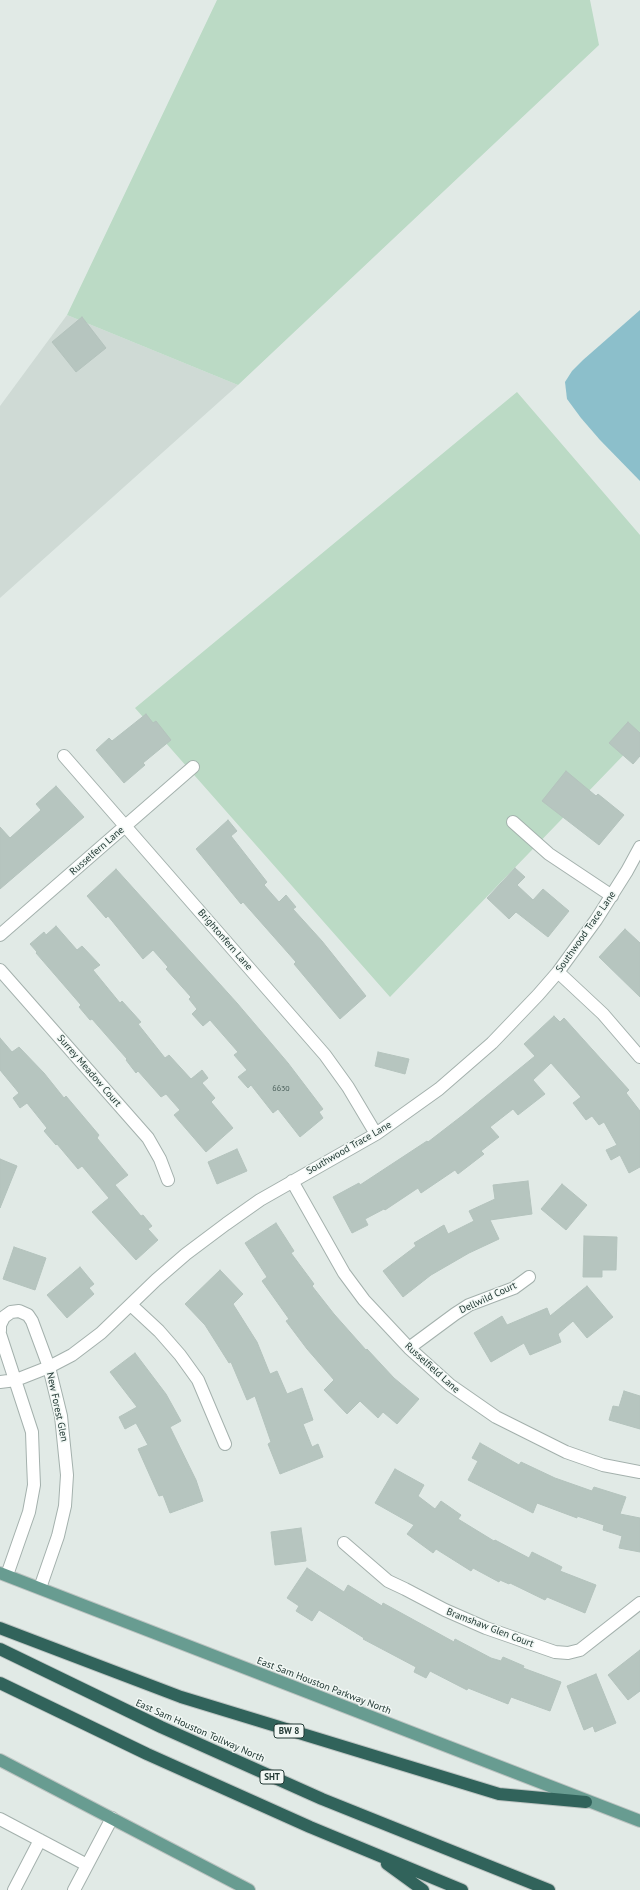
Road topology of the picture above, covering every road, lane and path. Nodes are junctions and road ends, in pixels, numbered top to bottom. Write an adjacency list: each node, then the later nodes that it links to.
1 (64, 756): 4 (street, Brightonfern Lane)
2 (193, 767): 4 (street, Russelfern Lane)
3 (513, 822): 6 (street)
4 (125, 826): 7 (street, Russelfern Lane); 11 (street, Brightonfern Lane)
5 (640, 847): 6 (street, Southwood Trace Lane)
6 (612, 896): 9 (street, Southwood Trace Lane)
7 (0, 935)
8 (0, 970): 12 (street, Surrey Meadow Court)
9 (558, 972): 10 (street); 11 (street, Southwood Trace Lane)
10 (640, 1057)
11 (376, 1134): 13 (street, Southwood Trace Lane)
12 (168, 1180)
13 (292, 1181): 15 (street, Southwood Trace Lane); 18 (street, Russelfield Lane)
14 (529, 1277): 18 (street, Dellwild Court)
15 (130, 1305): 19 (street, Southwood Trace Lane); 22 (street)
16 (0, 1331): 19 (street, New Forest Glen)
17 (0, 1334): 20 (street)
18 (410, 1348): 23 (street, Russelfield Lane)
19 (49, 1367): 20 (street, Southwood Trace Lane); 26 (street, New Forest Glen)
20 (16, 1380): 21 (street, Southwood Trace Lane); 25 (street)
21 (0, 1382)
22 (225, 1444)
23 (640, 1472)
24 (344, 1543): 27 (street, Bramshaw Glen Court)
25 (3, 1574): 26 (main road, East Sam Houston Parkway North / BW 8)
26 (40, 1588): 32 (main road, East Sam Houston Parkway North / BW 8)
27 (640, 1603)
28 (0, 1628): 32 (highway, BW 8)
29 (0, 1649): 44 (highway, East Sam Houston Tollway North / SHT)
30 (0, 1683): 37 (highway)
31 (0, 1760): 34 (main road)
32 (586, 1802): 35 (main road, East Sam Houston Parkway North / BW 8)
33 (0, 1818): 36 (street)
34 (112, 1818): 38 (street); 41 (main road)
35 (640, 1821)
36 (40, 1840): 38 (street); 39 (street)
37 (371, 1852): 42 (highway); 43 (highway)
38 (88, 1865): 40 (street)
39 (14, 1890)
40 (74, 1890)
41 (249, 1890)
42 (423, 1890)
43 (462, 1890)
44 (549, 1890)

